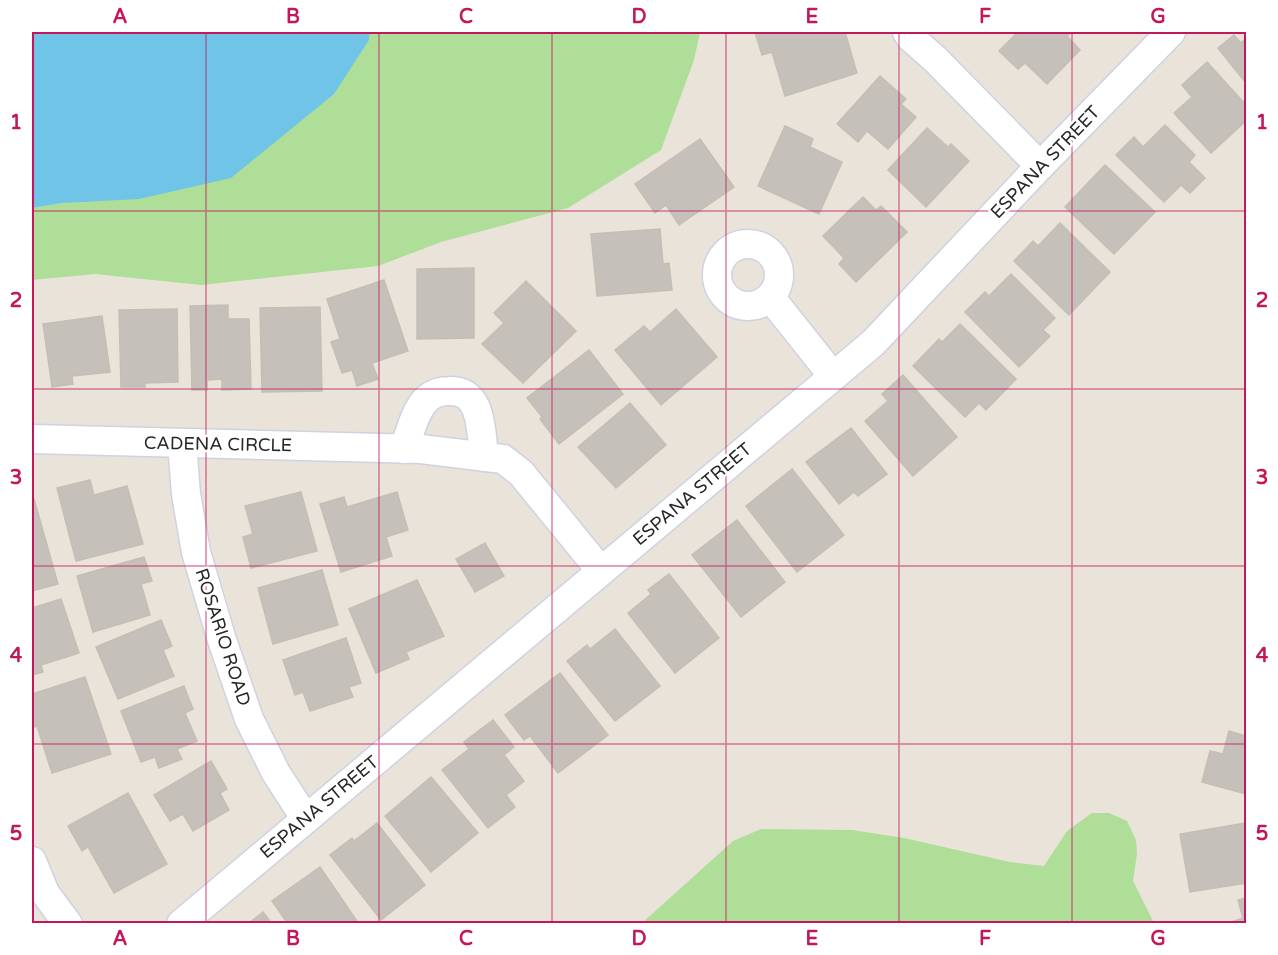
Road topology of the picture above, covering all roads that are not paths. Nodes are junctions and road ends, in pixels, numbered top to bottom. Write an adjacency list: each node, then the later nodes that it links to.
1 (907, 32): 3 (street)
2 (1171, 32): 3 (street, ESPANA STREET)
3 (1040, 166): 5 (street, ESPANA STREET)
4 (770, 297): 5 (street)
5 (833, 376): 10 (street, ESPANA STREET)
6 (32, 439): 7 (street, CADENA CIRCLE)
7 (182, 443): 8 (street, CADENA CIRCLE); 11 (street, ROSARIO ROAD)
8 (404, 449): 9 (street, CADENA CIRCLE); 9 (street)
9 (484, 457): 10 (street, CADENA CIRCLE)
10 (601, 571): 11 (street, ESPANA STREET)
11 (305, 818): 14 (street, ESPANA STREET)
12 (32, 861): 13 (street)
13 (68, 924)
14 (181, 924)

